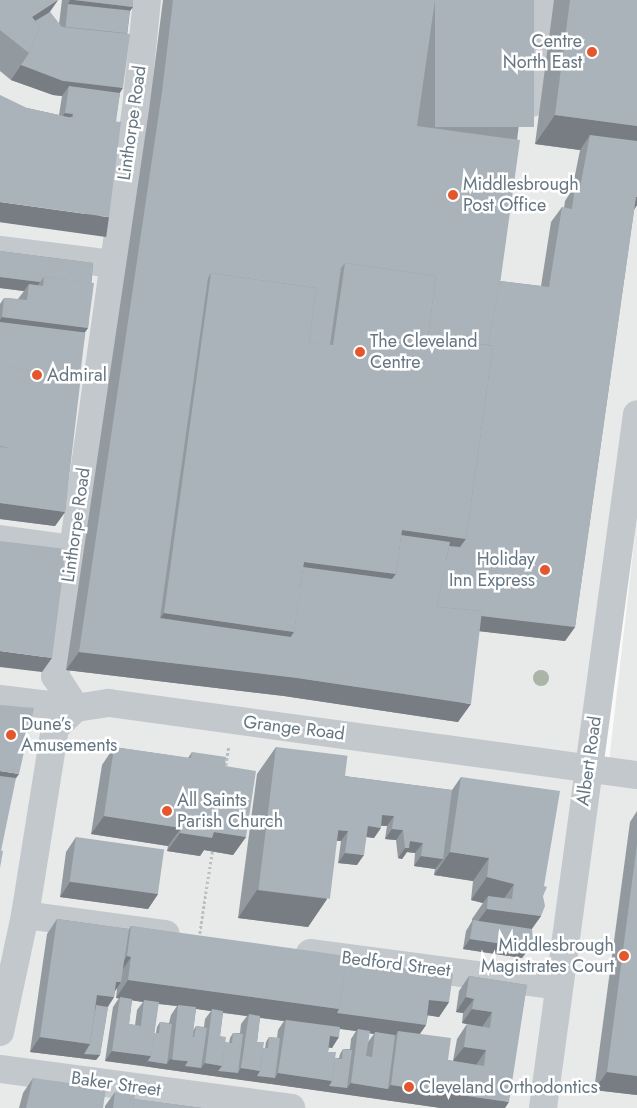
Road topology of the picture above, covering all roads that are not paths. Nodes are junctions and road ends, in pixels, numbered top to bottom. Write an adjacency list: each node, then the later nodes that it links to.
1 (147, 0): 5 (street, Linthorpe Road)
2 (546, 0): 3 (street)
3 (532, 103)
4 (0, 250): 5 (street)
5 (112, 264): 9 (street, Linthorpe Road)
6 (637, 414): 7 (street, Albert Road)
7 (630, 526): 12 (street, Albert Road)
8 (0, 539): 9 (street)
9 (73, 549): 11 (street, Linthorpe Road)
10 (0, 699): 11 (street, Grange Road)
11 (76, 708): 12 (street, Grange Road); 14 (street)
12 (588, 769): 13 (street, Grange Road); 17 (street, Albert Road)
13 (637, 775)
14 (25, 915): 15 (street); 18 (street)
15 (199, 938)
16 (286, 950): 17 (street, Bedford Street)
17 (559, 986): 21 (street, Albert Road)
18 (0, 1032)
19 (0, 1069): 20 (street, Baker Street)
20 (291, 1108)
21 (543, 1108)

